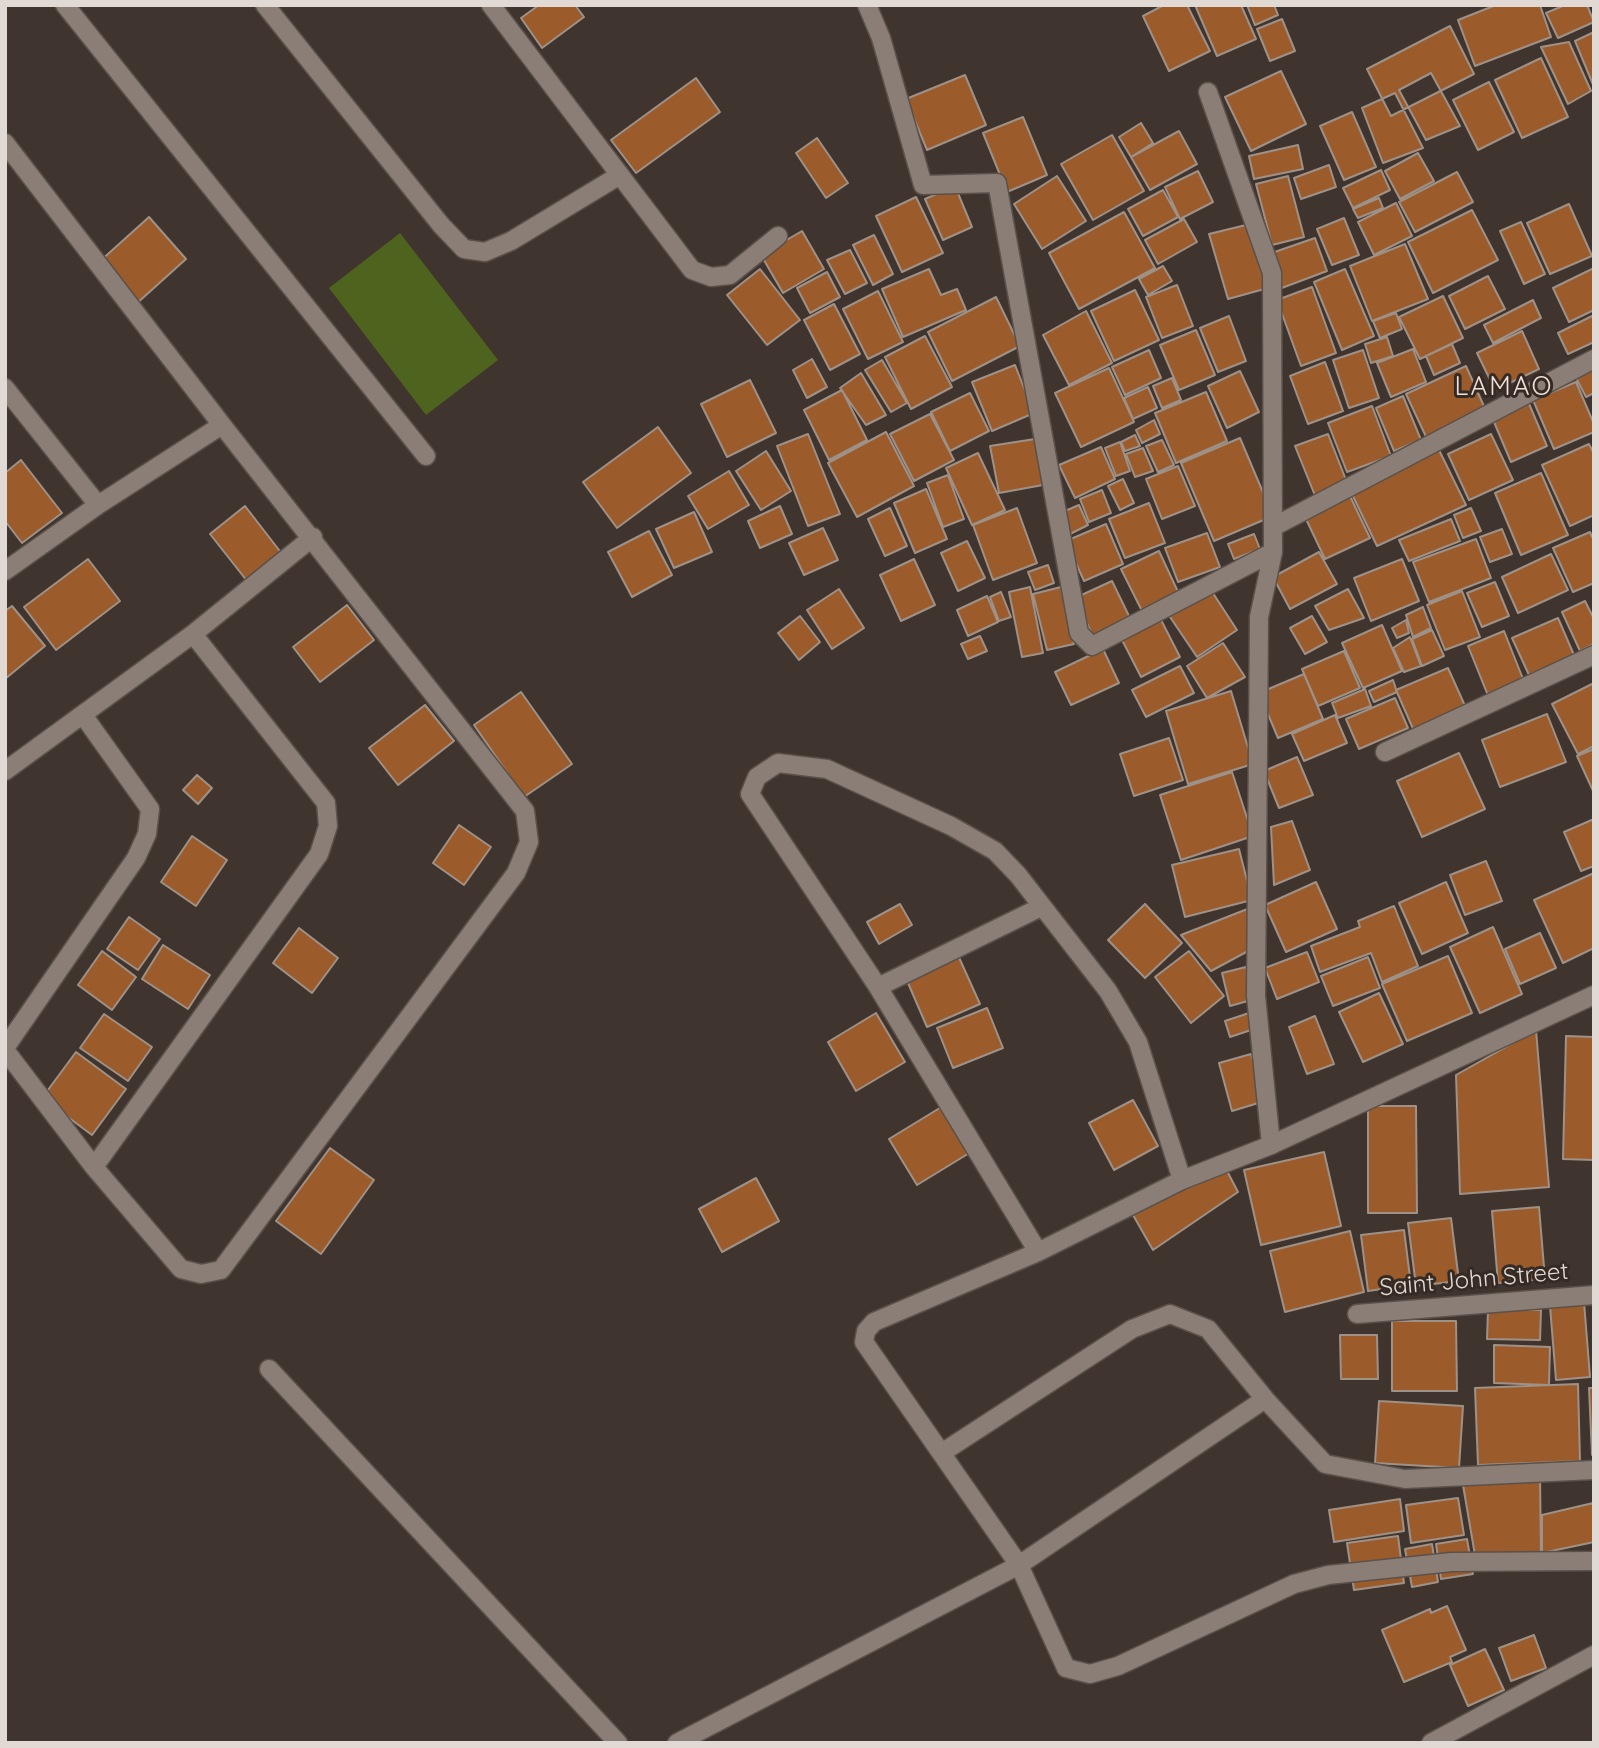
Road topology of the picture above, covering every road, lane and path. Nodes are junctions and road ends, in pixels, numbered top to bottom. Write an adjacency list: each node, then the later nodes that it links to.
1 (65, 5): 12 (street)
2 (265, 5): 7 (street)
3 (491, 5): 7 (street)
4 (867, 5): 16 (street)
5 (1209, 92): 14 (street)
6 (5, 143): 11 (street)
7 (620, 175): 8 (street)
8 (778, 236)
9 (1594, 359): 14 (street)
10 (5, 388): 13 (street)
11 (222, 425): 13 (street); 15 (street)
12 (426, 456)
13 (98, 505): 17 (street)
14 (1273, 527): 16 (street)
15 (313, 537): 18 (street); 28 (street)
16 (1273, 552): 27 (street)
17 (5, 571)
18 (193, 634): 20 (street); 28 (street)
19 (1594, 654): 21 (street)
20 (83, 715): 22 (street); 26 (street)
21 (1385, 752)
22 (5, 771)
23 (1041, 907): 24 (street); 24 (street); 29 (street)
24 (878, 987): 30 (street)
25 (1594, 995): 27 (street)
26 (5, 1049): 28 (street)
27 (1271, 1145): 29 (street)
28 (94, 1167)
29 (1182, 1180): 30 (street)
30 (1038, 1252): 35 (street)
31 (1594, 1295): 32 (street, Saint John Street)
32 (1357, 1314)
33 (269, 1369): 40 (street)
34 (1265, 1399): 35 (street); 36 (street); 38 (street)
35 (943, 1452): 38 (street)
36 (1594, 1469)
37 (1594, 1562): 38 (street)
38 (1018, 1565): 41 (street)
39 (1594, 1655): 42 (street)
40 (618, 1743)
41 (677, 1743)
42 (1431, 1743)

